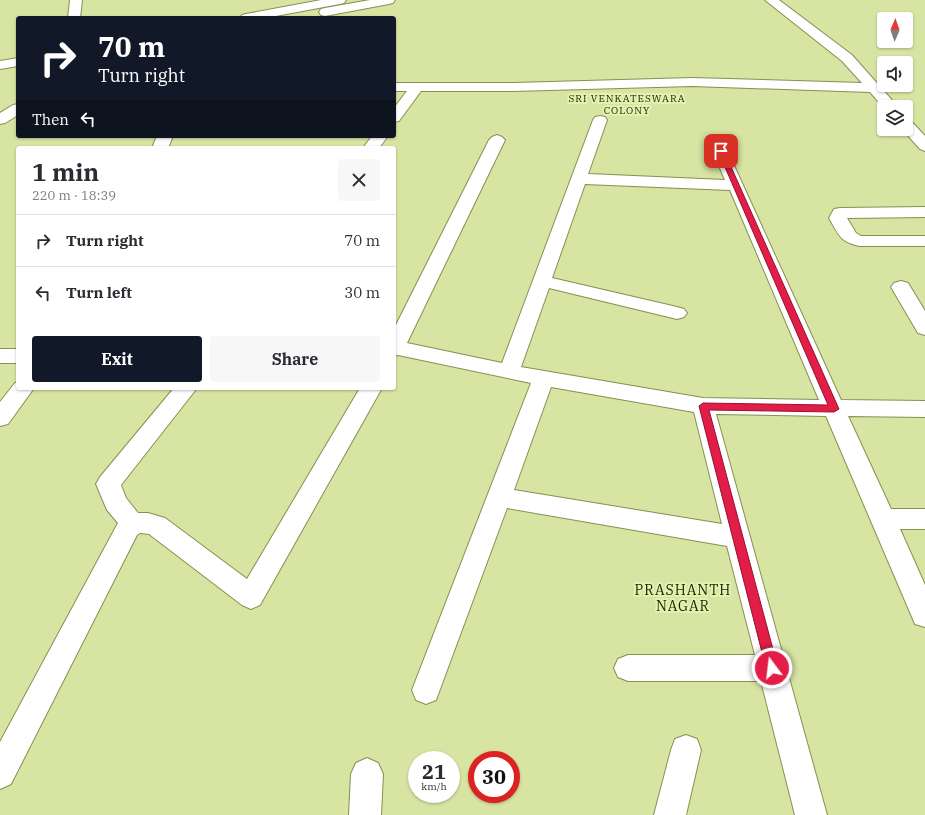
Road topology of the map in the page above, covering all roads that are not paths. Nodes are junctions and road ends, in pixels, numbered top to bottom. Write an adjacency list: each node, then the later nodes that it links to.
1 (76, 0): 5 (main road)
2 (336, 0): 6 (main road)
3 (388, 0): 7 (main road)
4 (771, 0): 14 (main road)
5 (74, 16)
6 (256, 16)
7 (305, 16)
8 (16, 62): 9 (main road)
9 (0, 65)
10 (16, 71): 11 (main road)
11 (0, 75)
12 (396, 87): 13 (main road)
13 (417, 87): 14 (main road); 17 (main road)
14 (875, 88): 15 (main road)
15 (885, 100)
16 (16, 109): 18 (main road)
17 (396, 115)
18 (0, 120)
19 (600, 120): 24 (main road)
20 (913, 132): 23 (main road)
21 (497, 140): 32 (main road)
22 (716, 140): 25 (main road)
23 (925, 146)
24 (579, 179): 25 (main road); 28 (main road)
25 (736, 185): 42 (main road)
26 (925, 212): 27 (main road)
27 (925, 241)
28 (542, 281): 30 (main road); 36 (main road)
29 (901, 287): 31 (main road)
30 (677, 313)
31 (925, 328)
32 (396, 344)
33 (396, 348): 36 (main road)
34 (0, 356): 35 (main road)
35 (16, 356)
36 (509, 372): 37 (main road)
37 (544, 378): 41 (main road); 45 (main road)
38 (21, 390): 44 (main road)
39 (184, 390): 48 (main road)
40 (370, 390): 48 (main road)
41 (703, 406): 42 (main road); 49 (main road)
42 (834, 409): 43 (main road); 46 (main road)
43 (925, 409)
44 (0, 418)
45 (499, 497): 49 (main road); 53 (main road)
46 (883, 519): 47 (main road); 50 (main road)
47 (925, 519)
48 (134, 524): 55 (main road)
49 (738, 537): 52 (main road)
50 (925, 615)
51 (628, 668): 52 (main road)
52 (772, 668): 59 (main road)
53 (426, 690)
54 (686, 750): 58 (main road)
55 (0, 773)
56 (368, 774): 57 (main road)
57 (365, 815)
58 (670, 815)
59 (812, 815)

